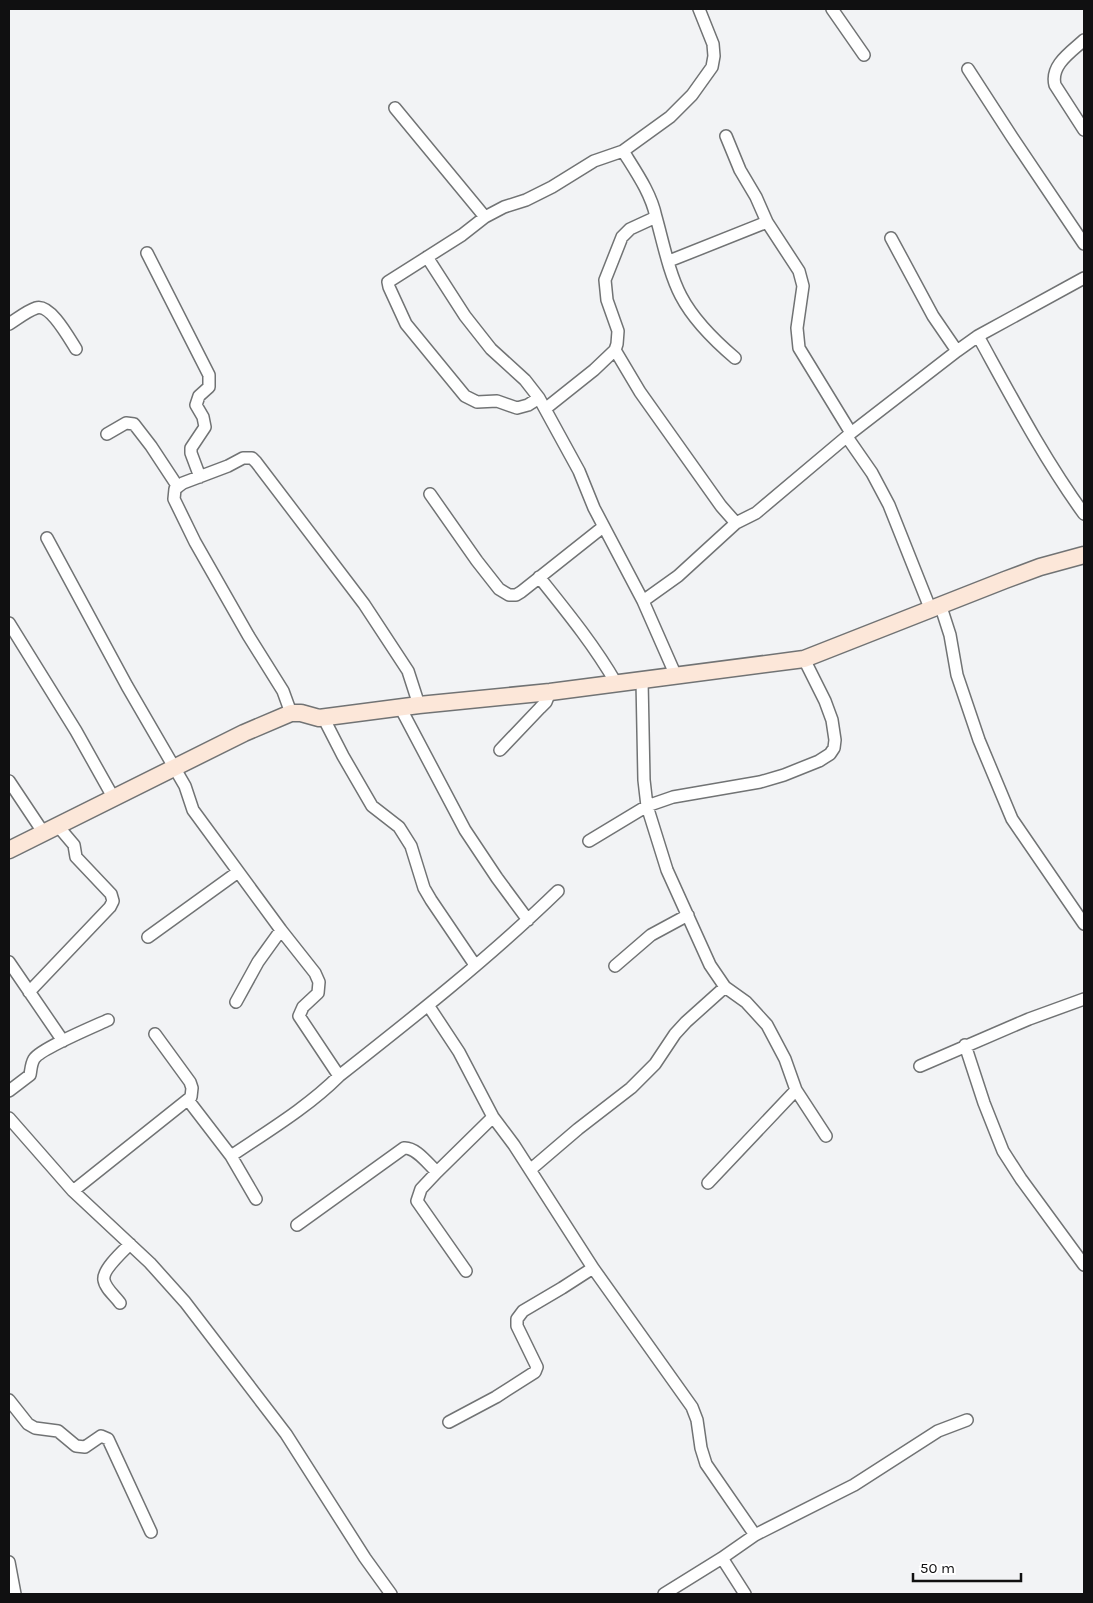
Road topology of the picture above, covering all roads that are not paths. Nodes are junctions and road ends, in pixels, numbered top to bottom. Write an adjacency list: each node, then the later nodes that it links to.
1 (699, 9): 9 (street)
2 (832, 9): 4 (street)
3 (1084, 40): 7 (street)
4 (864, 56)
5 (968, 69): 14 (street)
6 (395, 108): 10 (street)
7 (1084, 130)
8 (726, 136): 12 (street)
9 (623, 151): 10 (street); 11 (street)
10 (485, 217): 16 (street)
11 (656, 217): 17 (street); 22 (street)
12 (767, 222): 17 (street); 28 (street)
13 (891, 238): 23 (street)
14 (1084, 244)
15 (147, 253): 29 (street)
16 (427, 257): 25 (street); 25 (street)
17 (669, 261): 24 (street)
18 (1084, 278): 20 (street)
19 (9, 324): 21 (street)
20 (978, 336): 23 (street); 32 (street)
21 (76, 348)
22 (615, 350): 26 (street); 33 (street)
23 (957, 351): 28 (street)
24 (735, 358)
25 (539, 398): 26 (street)
26 (545, 409): 34 (street)
27 (106, 434): 30 (street)
28 (849, 435): 33 (street); 39 (street)
29 (200, 477): 30 (street); 46 (street)
30 (178, 487): 48 (street)
31 (430, 494): 37 (street)
32 (1084, 514)
33 (736, 523): 38 (street)
34 (603, 527): 37 (street); 38 (street)
35 (47, 538): 51 (street)
36 (1084, 555): 39 (street)
37 (539, 577): 44 (street)
38 (643, 601): 42 (street)
39 (935, 606): 41 (street); 62 (street)
40 (9, 623): 53 (street)
41 (804, 659): 42 (street); 54 (street)
42 (676, 676): 43 (street)
43 (642, 680): 44 (street); 54 (street)
44 (616, 683): 45 (street)
45 (550, 692): 46 (street); 50 (street)
46 (419, 705): 47 (street)
47 (400, 708): 49 (street); 61 (street)
48 (291, 713): 49 (street); 51 (street)
49 (323, 717): 66 (street)
50 (500, 750)
51 (174, 767): 53 (street); 58 (street)
52 (9, 782): 55 (street)
53 (113, 797): 55 (street)
54 (647, 806): 56 (street); 60 (street)
55 (50, 828): 57 (street); 69 (street)
56 (589, 841)
57 (9, 850)
58 (238, 872): 63 (street); 64 (street)
59 (558, 891): 61 (street)
60 (688, 915): 67 (street); 68 (street)
61 (528, 920): 66 (street)
62 (1084, 924)
63 (281, 930): 71 (street); 78 (street)
64 (148, 937)
65 (9, 962): 69 (street)
66 (475, 965): 72 (street)
67 (615, 966)
68 (725, 987): 79 (street); 86 (street)
69 (29, 992): 75 (street)
70 (1084, 998): 76 (street)
71 (236, 1002)
72 (428, 1005): 78 (street); 82 (street)
73 (108, 1020): 75 (street)
74 (155, 1034): 81 (street)
75 (62, 1041): 80 (street)
76 (965, 1045): 77 (street); 93 (street)
77 (920, 1066)
78 (339, 1076): 85 (street)
79 (796, 1090): 84 (street); 88 (street)
80 (9, 1091)
81 (188, 1100): 85 (street); 89 (street)
82 (493, 1117): 86 (street); 87 (street)
83 (9, 1118): 89 (street)
84 (826, 1136)
85 (231, 1156): 90 (street)
86 (530, 1170): 94 (street)
87 (437, 1172): 91 (street); 95 (street)
88 (708, 1183)
89 (73, 1191): 92 (street)
90 (256, 1199)
91 (298, 1226)
92 (130, 1244): 96 (street); 105 (street)
93 (1084, 1265)
94 (593, 1268): 99 (street); 101 (street)
95 (466, 1271)
96 (120, 1303)
97 (9, 1400): 100 (street)
98 (967, 1420): 101 (street)
99 (449, 1422)
100 (151, 1532)
101 (755, 1535): 102 (street)
102 (722, 1558): 106 (street); 107 (street)
103 (9, 1562): 104 (street)
104 (14, 1594)
105 (391, 1594)
106 (664, 1594)
107 (745, 1594)

